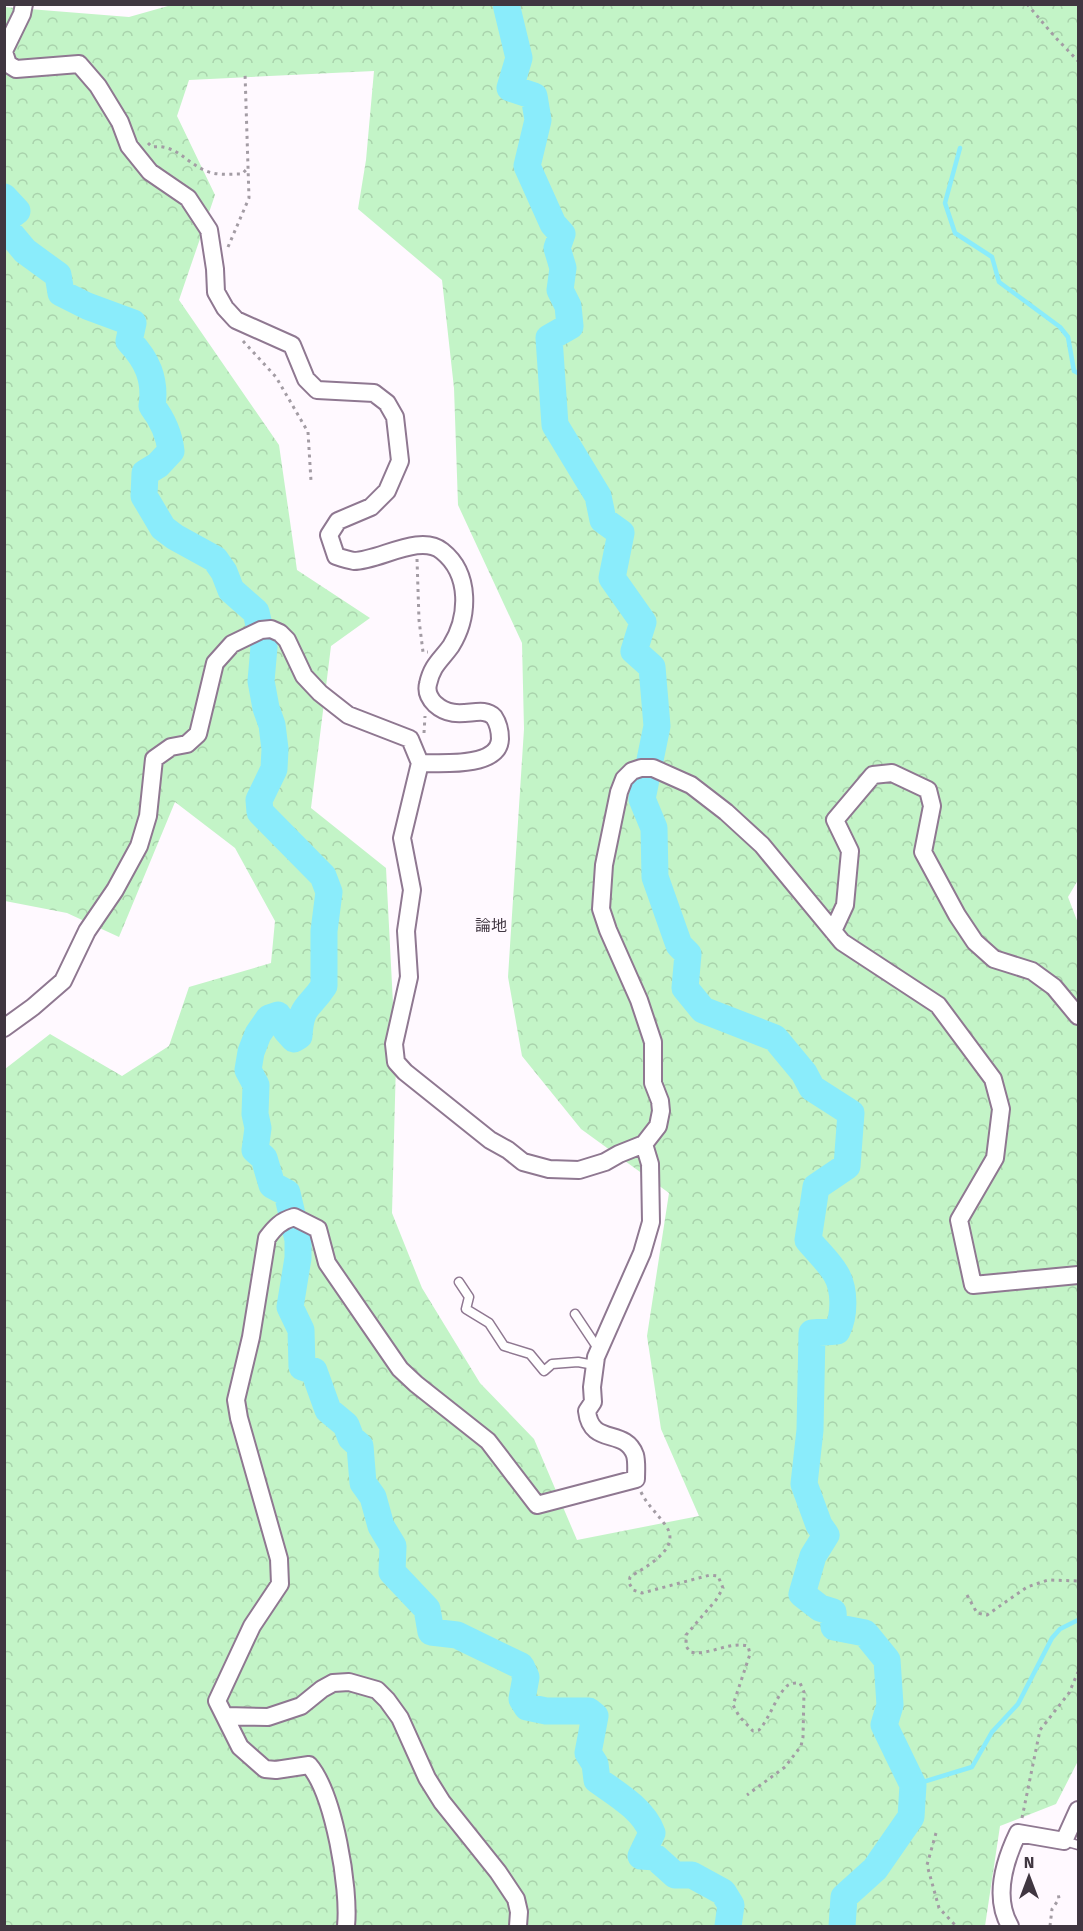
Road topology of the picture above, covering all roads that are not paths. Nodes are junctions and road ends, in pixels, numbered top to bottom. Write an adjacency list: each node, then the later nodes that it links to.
1 (24, 4): 2 (street)
2 (4, 51): 3 (street)
3 (420, 763): 6 (street); 7 (street)
4 (833, 931): 5 (street); 7 (street); 8 (street)
5 (1078, 1016)
6 (4, 1028)
7 (644, 1144): 11 (street)
8 (1078, 1275)
9 (459, 1282): 11 (lane)
10 (575, 1314): 11 (lane)
11 (596, 1357): 12 (street)
12 (226, 1716): 15 (street); 16 (street)
13 (1078, 1810): 14 (street)
14 (1071, 1843): 17 (street)
15 (346, 1926)
16 (518, 1926)
17 (1010, 1926)

